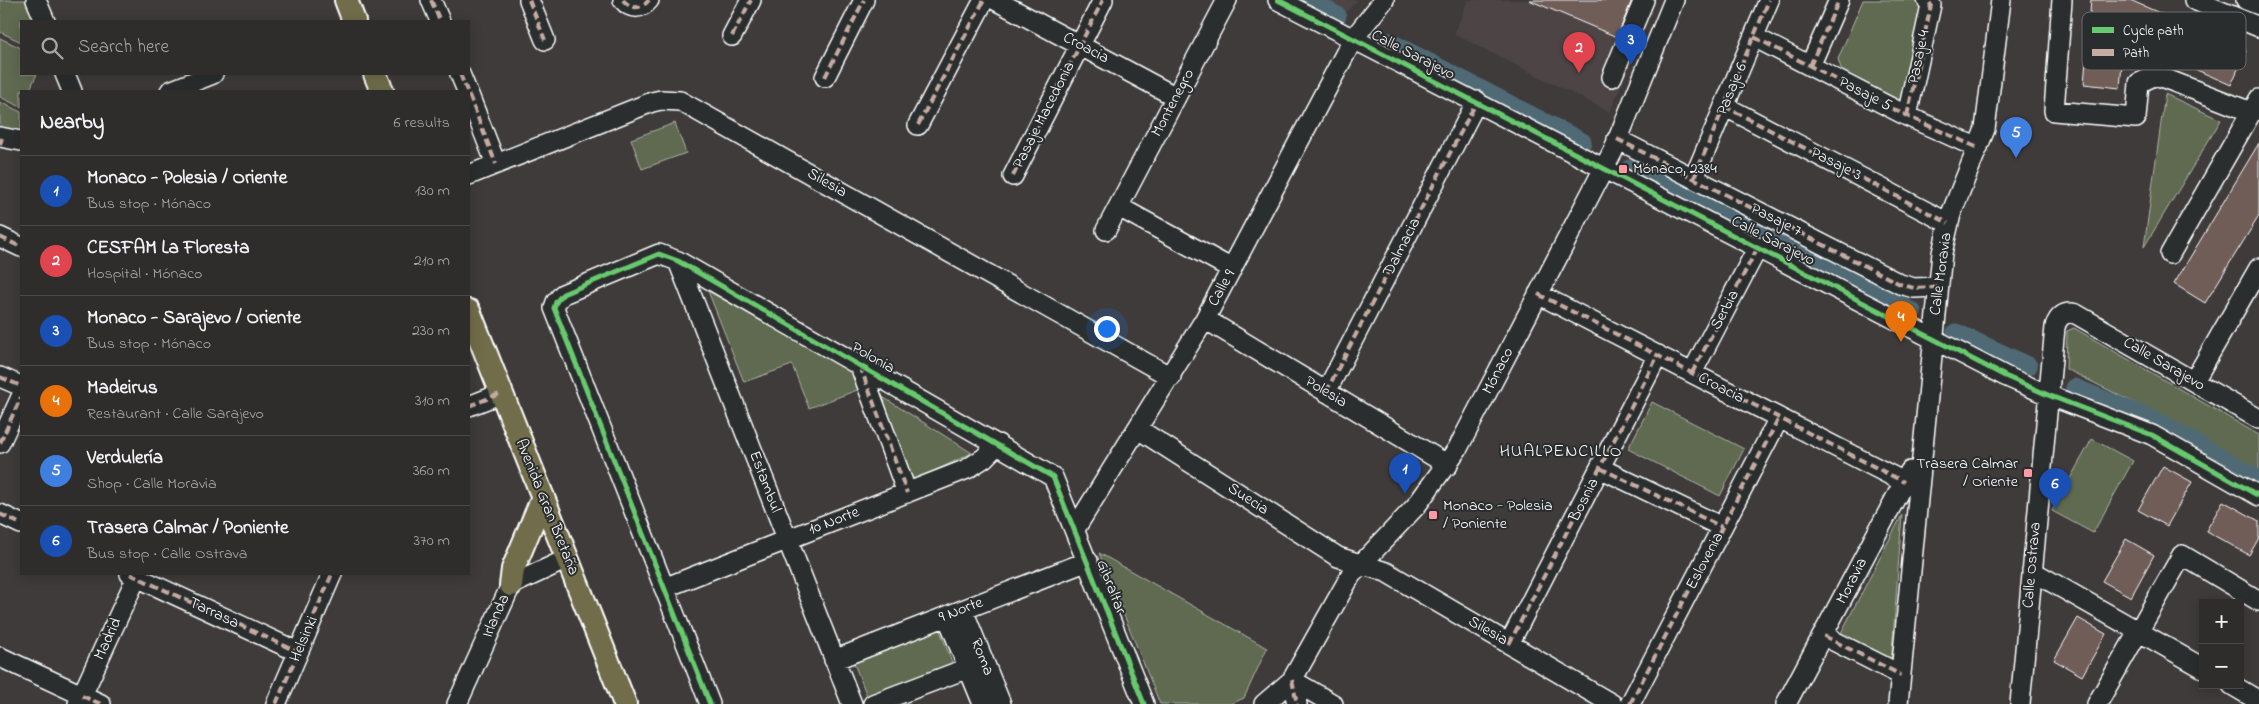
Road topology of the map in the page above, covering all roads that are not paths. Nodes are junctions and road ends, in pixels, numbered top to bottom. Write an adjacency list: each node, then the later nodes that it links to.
1 (36, 0): 23 (street)
2 (431, 0): 24 (street)
3 (529, 0): 30 (street)
4 (751, 0): 27 (street)
5 (864, 0): 37 (street)
6 (984, 0): 49 (street)
7 (995, 0): 31 (street, Croacia)
8 (1103, 0): 31 (street, Pasaje Macedonia)
9 (1227, 0): 43 (street, Montenegro)
10 (1278, 0): 29 (street, Calle Sarajevo)
11 (1384, 0): 29 (street, Calle 9)
12 (1644, 0): 38 (street)
13 (1674, 0): 50 (street, Mónaco)
14 (1769, 0): 28 (street, Pasaje 6)
15 (1839, 0): 32 (street)
16 (1927, 0): 48 (street, Pasaje 4)
17 (2002, 0): 53 (street, Calle Moravia)
18 (2062, 0): 46 (street)
19 (2194, 0): 22 (street)
20 (2246, 0): 21 (street)
21 (2259, 5)
22 (2223, 12)
23 (44, 20)
24 (440, 20)
25 (2246, 22): 26 (street)
26 (2259, 27)
27 (732, 36)
28 (1754, 37): 32 (street, Pasaje 5); 47 (street, Pasaje 6)
29 (1353, 39): 45 (street, Calle Sarajevo); 68 (street, Calle 9)
30 (545, 40)
31 (1080, 45): 43 (street, Croacia); 57 (street, Pasaje Macedonia)
32 (1810, 66): 48 (street, Pasaje 5)
33 (65, 75): 39 (street)
34 (210, 75): 40 (street)
35 (375, 75): 41 (main road)
36 (460, 75): 42 (street)
37 (824, 77)
38 (1612, 77)
39 (72, 90)
40 (173, 90)
41 (382, 90)
42 (467, 90)
43 (1176, 97): 59 (street, Montenegro)
44 (470, 98): 54 (street)
45 (1477, 102): 55 (street, Calle Sarajevo); 81 (street, Dalmacia)
46 (2255, 105): 65 (street)
47 (1724, 106): 58 (street, Pasaje 6); 60 (street, Pasaje 3)
48 (1906, 116): 53 (street, Pasaje 5)
49 (918, 126)
50 (1618, 139): 55 (street, Mónaco); 58 (street, Pasaje 7)
51 (1, 140): 52 (street)
52 (20, 141)
53 (1978, 148): 60 (street, Calle Moravia)
54 (496, 164): 56 (street, Silesia); 78 (street, Silesia)
55 (1604, 168): 64 (street, Calle Sarajevo); 70 (street, Mónaco)
56 (470, 175)
57 (1013, 176)
58 (1694, 178): 69 (street, Pasaje 7)
59 (1119, 207): 61 (street, Montenegro); 68 (street)
60 (1948, 223): 69 (street, Calle Moravia)
61 (1106, 230)
62 (0, 237): 63 (street)
63 (20, 247)
64 (1758, 247): 73 (street, Calle Sarajevo); 76 (street, Serbia)
65 (2170, 254)
66 (678, 261): 75 (street, Polonia); 103 (street, Estambul); 111 (street, Polonia)
67 (2259, 268): 79 (street)
68 (1232, 269): 72 (street, Calle 9)
69 (1938, 286): 73 (street, Calle Moravia)
70 (1538, 294): 74 (street, Croacia); 92 (street, Mónaco)
71 (470, 313): 82 (main road, Avenida Gran Bretaña)
72 (1205, 319): 78 (street, Calle 9); 81 (street, Polesia)
73 (1933, 338): 83 (street, Calle Sarajevo); 91 (street, Calle Moravia)
74 (1658, 356): 76 (street, Croacia); 93 (street, Bosnia)
75 (860, 366): 90 (street, Polonia); 96 (street)
76 (1692, 373): 86 (street, Croacia)
77 (0, 376): 80 (street)
78 (1171, 377): 88 (street, Calle 9)
79 (2194, 381): 83 (street, Calle Sarajevo); 87 (street, Calle Sarajevo)
80 (20, 386)
81 (1326, 392): 92 (street, Polesia)
82 (502, 393): 85 (street); 98 (main road, Avenida Gran Bretaña)
83 (2048, 395): 97 (street, Calle Sarajevo); 107 (street, Calle Ostrava)
84 (20, 399): 89 (street)
85 (470, 406)
86 (1779, 418): 95 (street, Croacia); 101 (street, Eslovenia)
87 (2259, 419)
88 (1138, 429): 102 (street, Calle 9); 106 (street, Suecia)
89 (0, 443)
90 (998, 444): 94 (street, Polonia); 96 (street, 10 Norte)
91 (1921, 461): 95 (street, Moravia); 122 (street, Calle Moravia)
92 (1448, 465): 106 (street, Mónaco)
93 (1600, 468): 101 (street); 116 (street, Bosnia)
94 (1055, 479): 102 (street, Gibraltar)
95 (1904, 482): 115 (street, Moravia)
96 (907, 493): 103 (street, 10 Norte)
97 (2259, 496)
98 (543, 497): 104 (main road, Avenida Gran Bretaña); 110 (main road)
99 (0, 514): 100 (street)
100 (20, 524)
101 (1722, 527): 141 (street, Eslovenia)
102 (1075, 529): 105 (street, Gibraltar)
103 (787, 540): 111 (street, 10 Norte); 120 (street, Estambul)
104 (567, 559): 110 (street, Irlanda); 130 (main road, Avenida Gran Bretaña)
105 (1088, 561): 113 (street, 9 Norte); 136 (street, Gibraltar)
106 (1362, 563): 116 (street, Silesia); 123 (street, Mónaco)
107 (2032, 571): 114 (street); 144 (street, Calle Ostrava)
108 (135, 575): 117 (street, Tarrasa); 125 (street, Madrid)
109 (332, 575): 117 (street, Helsinki)
110 (511, 585): 129 (street, Irlanda)
111 (664, 588): 131 (street)
112 (2259, 601): 114 (street)
113 (955, 613): 119 (street, Roma); 120 (street, 9 Norte)
114 (2137, 631): 121 (street); 145 (street)
115 (1824, 636): 122 (street); 142 (street, Moravia)
116 (1509, 644): 140 (street, Silesia)
117 (298, 652): 128 (street, Helsinki)
118 (0, 657): 125 (street)
119 (970, 659): 133 (street); 134 (street, Roma); 135 (street, Roma)
120 (834, 660): 132 (street, Estambul)
121 (2199, 666)
122 (1901, 675): 143 (street, Calle Moravia)
123 (1292, 680): 137 (street, Mónaco); 138 (street); 139 (street)
124 (2239, 689): 126 (street)
125 (80, 700): 127 (street)
126 (2259, 701)
127 (101, 704)
128 (276, 704)
129 (457, 704)
130 (625, 704)
131 (710, 704)
132 (852, 704)
133 (873, 704)
134 (983, 704)
135 (1000, 704)
136 (1144, 704)
137 (1264, 704)
138 (1297, 704)
139 (1333, 704)
140 (1612, 704)
141 (1630, 704)
142 (1786, 704)
143 (1898, 704)
144 (2020, 704)
145 (2097, 704)

